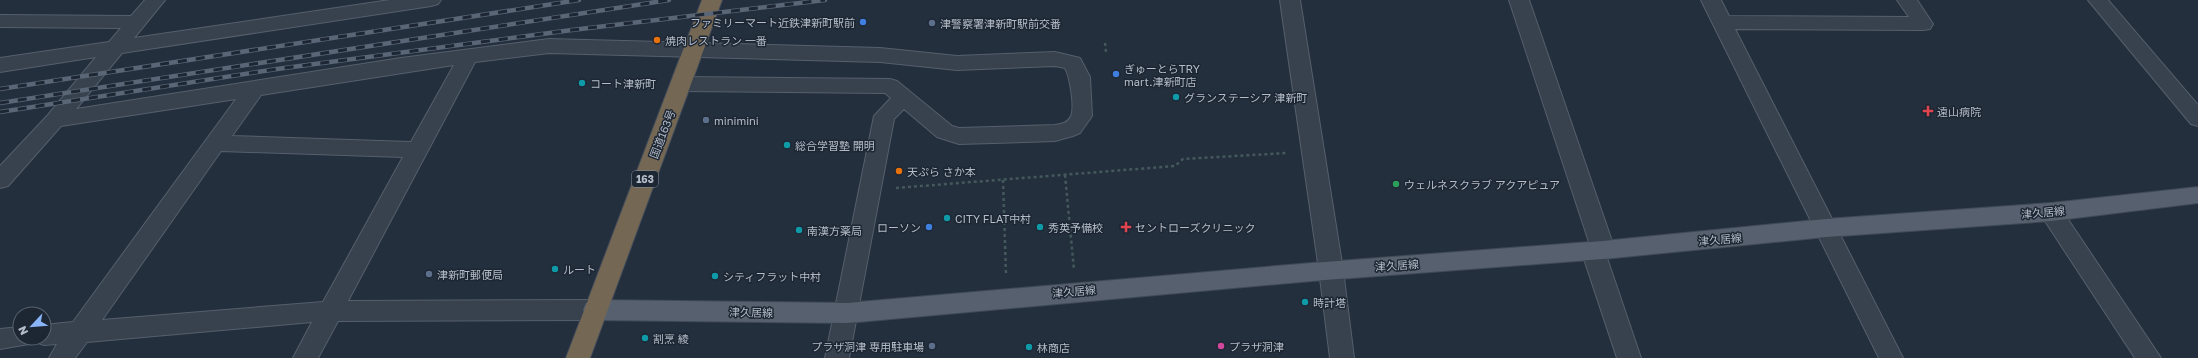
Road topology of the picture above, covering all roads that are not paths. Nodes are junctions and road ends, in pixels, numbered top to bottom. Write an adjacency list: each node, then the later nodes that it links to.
1 (155, 0): 10 (street)
2 (431, 0): 12 (street)
3 (712, 0): 13 (highway, 国道163号 / 163)
4 (1290, 0): 28 (street)
5 (1519, 0): 27 (street)
6 (1712, 0): 11 (street)
7 (1907, 0): 11 (street)
8 (2098, 0): 20 (street)
9 (0, 21): 10 (street)
10 (136, 22): 12 (street)
11 (1722, 22): 26 (street)
12 (114, 48): 15 (street); 19 (street)
13 (693, 51): 14 (street); 16 (highway, 国道163号 / 163); 18 (street)
14 (468, 57): 17 (street); 22 (street)
15 (0, 65)
16 (681, 84): 18 (street); 30 (highway, 国道163号 / 163)
17 (254, 89): 19 (street); 21 (street)
18 (904, 96): 31 (street)
19 (55, 120): 23 (street)
20 (2198, 120)
21 (215, 143): 22 (street); 32 (street)
22 (418, 150): 29 (street)
23 (0, 180)
24 (2198, 195): 25 (main road, 津久居線)
25 (2051, 212): 26 (main road, 津久居線); 43 (street)
26 (1826, 228): 27 (main road, 津久居線); 42 (street)
27 (1598, 250): 28 (main road, 津久居線); 41 (street)
28 (1331, 270): 31 (main road, 津久居線); 40 (street)
29 (331, 310): 30 (street); 32 (street); 37 (street)
30 (595, 310): 31 (main road, 津久居線); 38 (highway, 国道163号 / 163)
31 (847, 313): 39 (street)
32 (80, 332): 33 (street); 36 (street)
33 (52, 334)
34 (12, 338): 35 (street)
35 (0, 339)
36 (61, 358)
37 (305, 358)
38 (578, 358)
39 (837, 358)
40 (1342, 358)
41 (1628, 358)
42 (1891, 358)
43 (2149, 358)

